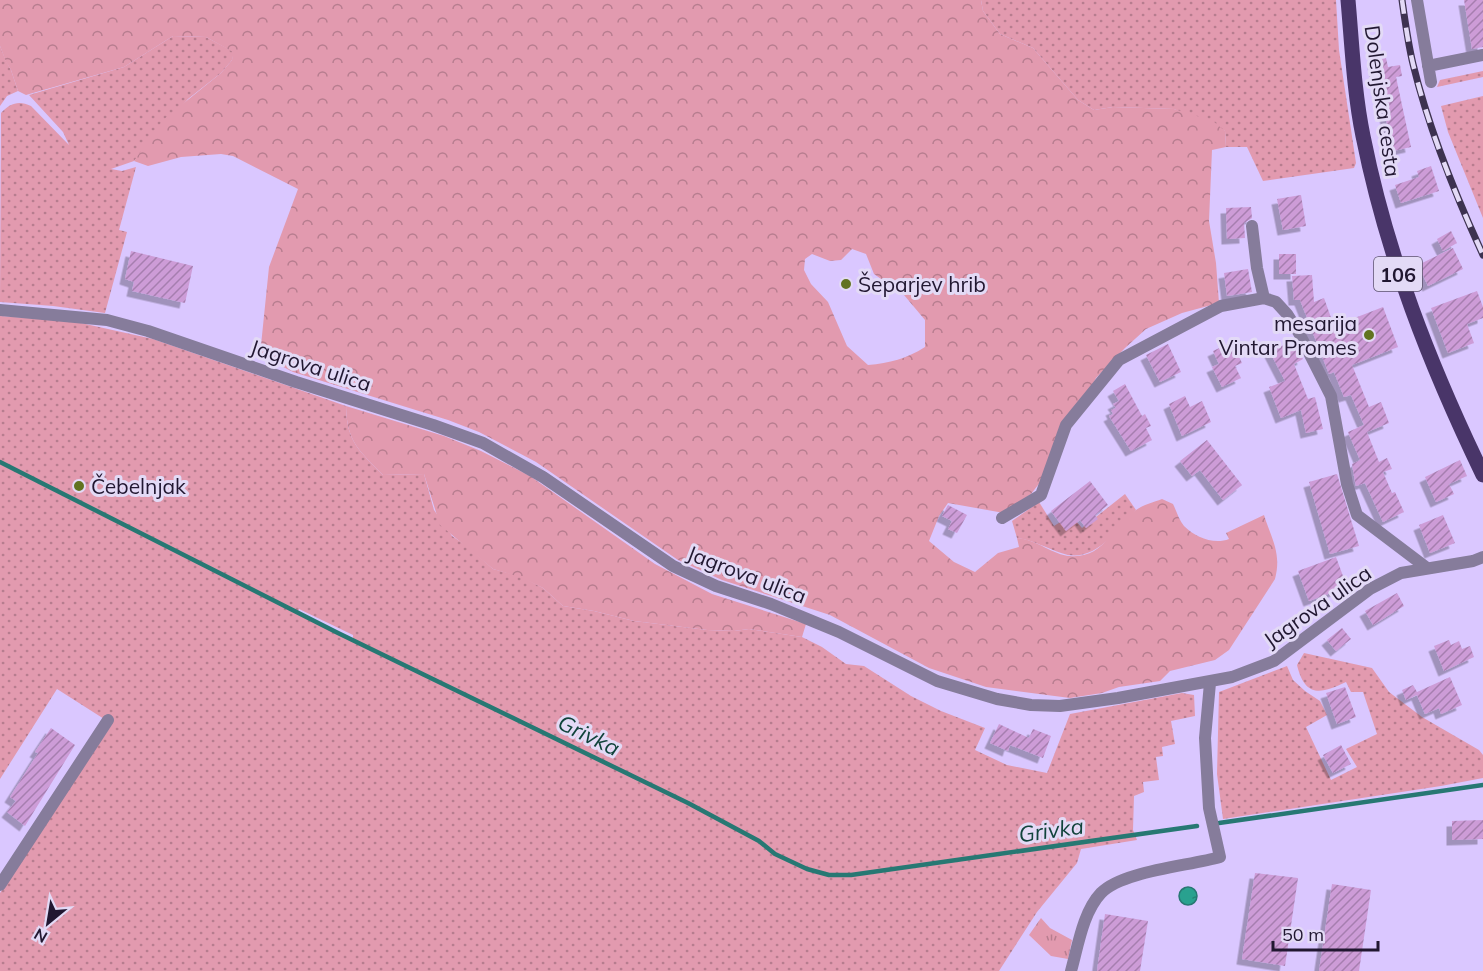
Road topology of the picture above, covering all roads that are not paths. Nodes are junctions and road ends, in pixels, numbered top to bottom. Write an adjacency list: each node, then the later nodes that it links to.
1 (1348, 0): 9 (main road, Dolenjska cesta / 106)
2 (1417, 0): 4 (street)
3 (1483, 55): 4 (street)
4 (1428, 66): 5 (street)
5 (1431, 82)
6 (1252, 226): 7 (street)
7 (1264, 298): 10 (street); 12 (street)
8 (0, 310): 13 (street, Jagrova ulica)
9 (1483, 475)
10 (1002, 518)
11 (1483, 557): 12 (street, Jagrova ulica)
12 (1427, 568): 13 (street, Jagrova ulica)
13 (1210, 683): 16 (street)
14 (108, 720): 15 (street)
15 (0, 885)
16 (1071, 971)

